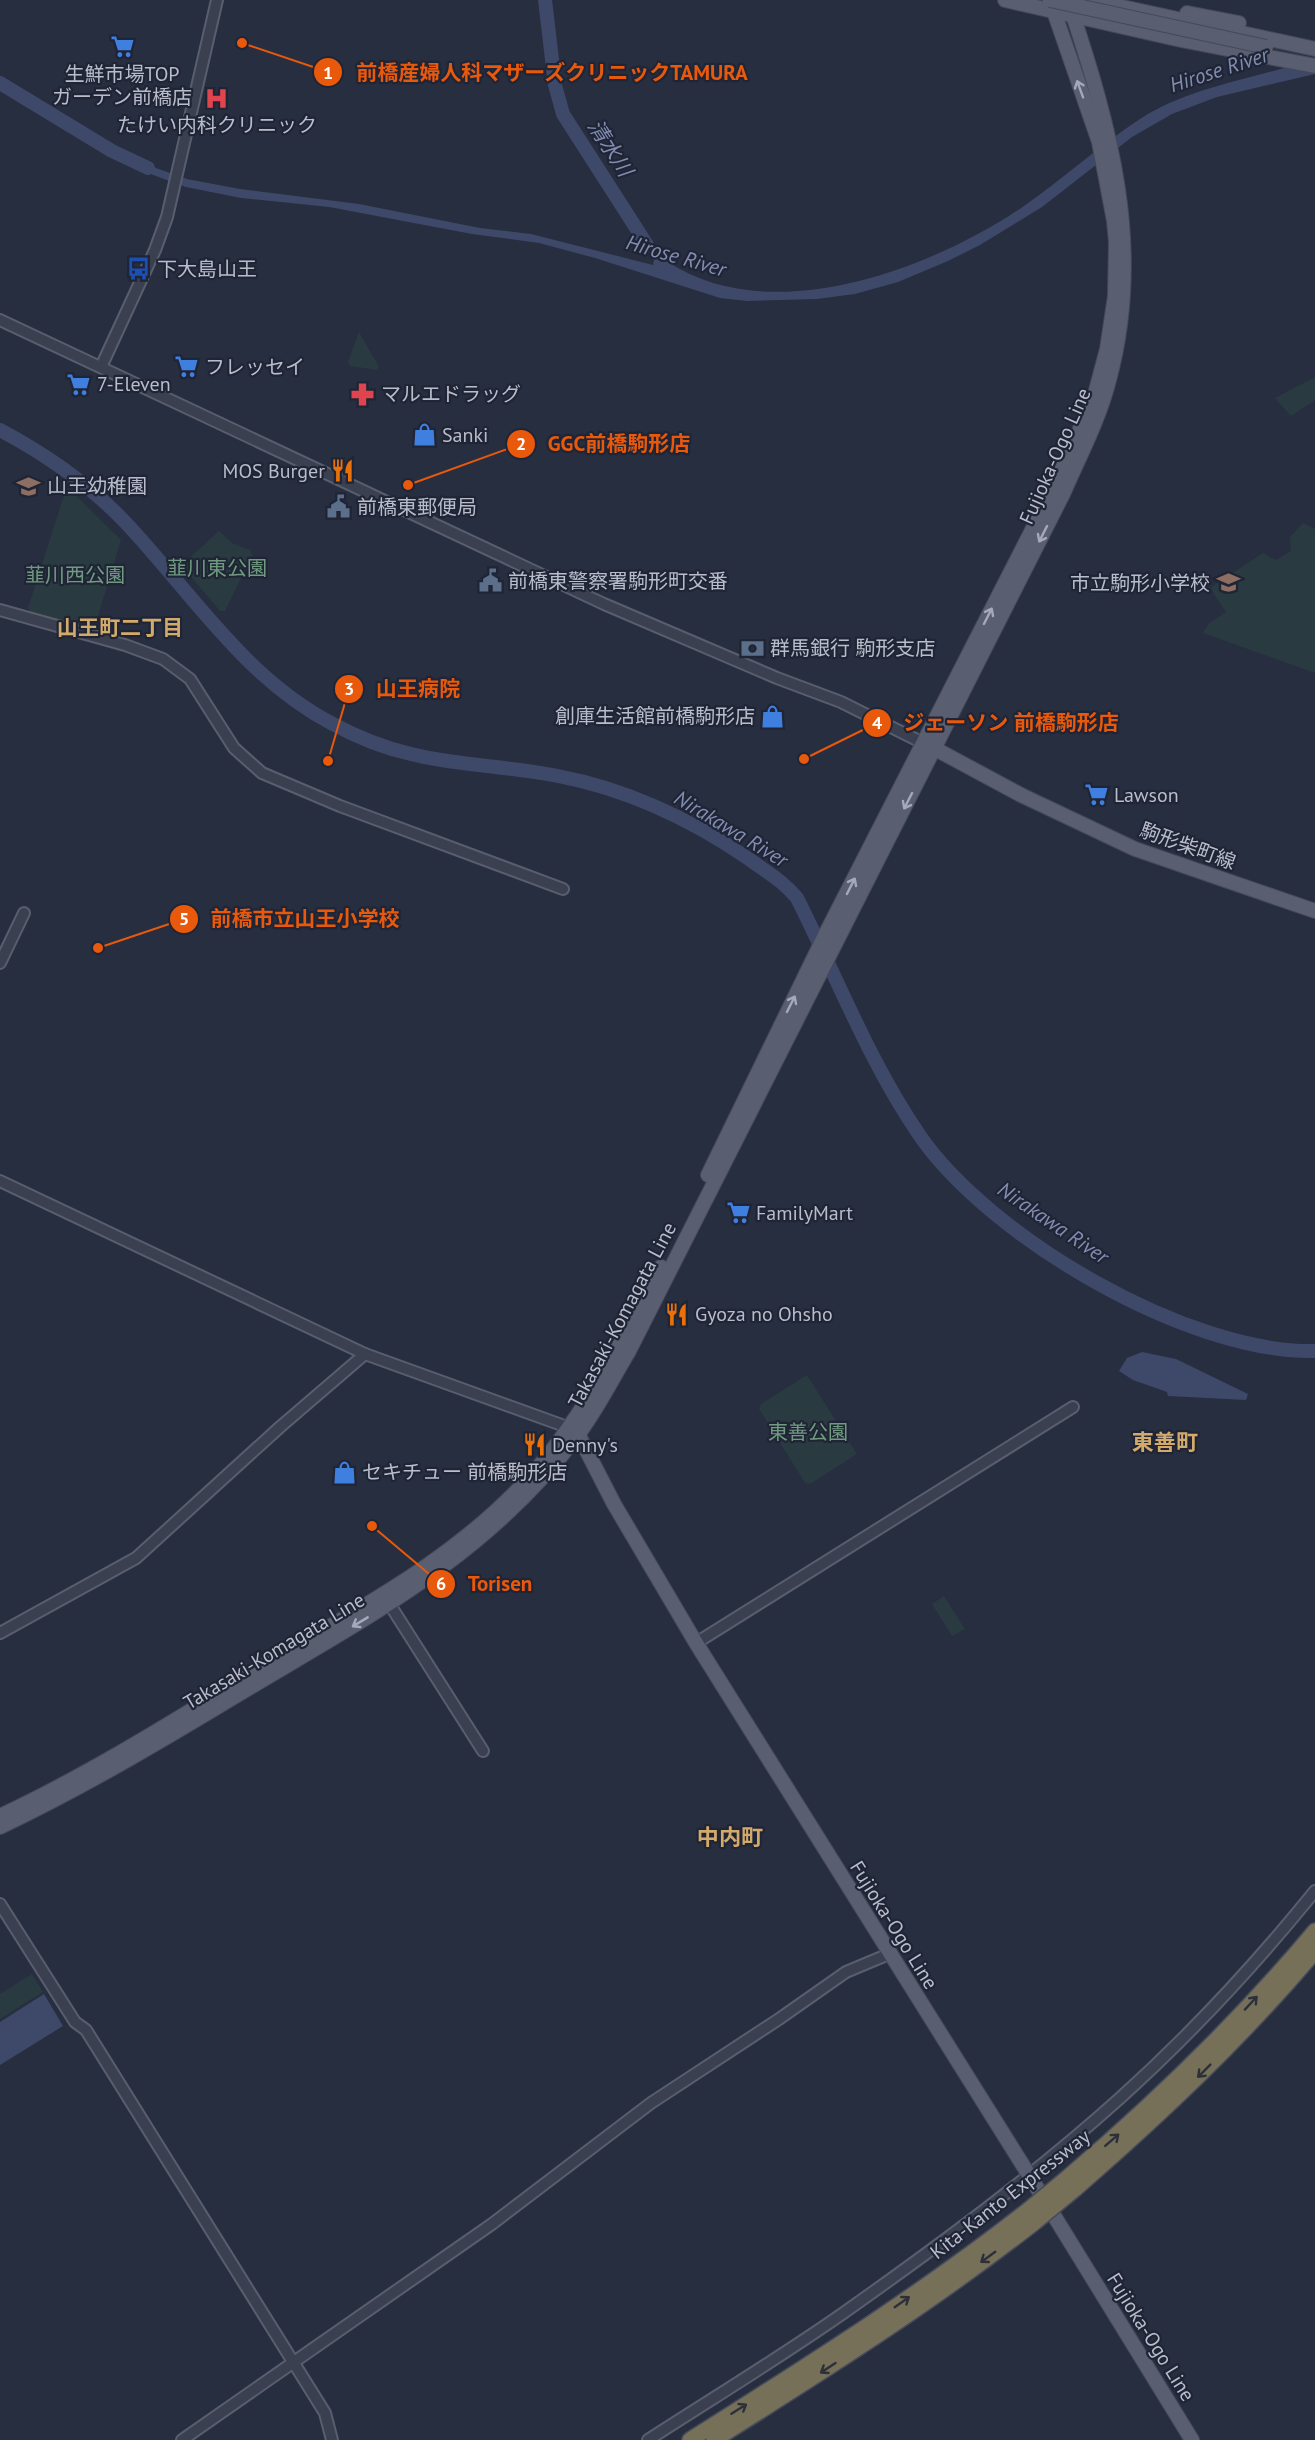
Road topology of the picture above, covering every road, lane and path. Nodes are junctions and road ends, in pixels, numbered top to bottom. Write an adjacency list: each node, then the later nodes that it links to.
1 (217, 0): 16 (street)
2 (1005, 0): 6 (main road)
3 (1068, 0): 7 (main road)
4 (1090, 0): 11 (main road)
5 (1132, 0): 10 (main road)
6 (1051, 4): 7 (main road); 11 (main road, bridge); 14 (main road, one-way to 6)
7 (1074, 16): 8 (main road); 9 (main road)
8 (1101, 22): 9 (main road); 13 (main road)
9 (1082, 38): 14 (main road)
10 (1315, 41)
11 (1267, 43): 12 (main road)
12 (1312, 54)
13 (1315, 66)
14 (1104, 141): 18 (main road, Fujioka-Ogo Line)
15 (0, 320): 16 (street)
16 (101, 367): 18 (street)
17 (0, 610): 19 (street)
18 (929, 746): 20 (main road, 駒形柴町線); 26 (main road, Takasaki-Komagata Line, one-way to 18); 26 (main road, Takasaki-Komagata Line, one-way to 26)
19 (563, 889)
20 (1315, 911)
21 (24, 913): 22 (street)
22 (0, 963)
23 (0, 1181): 24 (street)
24 (365, 1354): 26 (street); 28 (street)
25 (1073, 1407): 29 (street)
26 (574, 1431): 27 (main road, Takasaki-Komagata Line); 29 (main road, Fujioka-Ogo Line)
27 (387, 1599): 30 (street); 31 (main road, Takasaki-Komagata Line); 32 (main road, Takasaki-Komagata Line, one-way to 32)
28 (0, 1633)
29 (696, 1643): 37 (main road, Fujioka-Ogo Line)
30 (483, 1751)
31 (0, 1816)
32 (0, 1827)
33 (1315, 1892): 38 (street)
34 (0, 1904): 41 (street)
35 (1315, 1931): 39 (highway, Kita-Kanto Expressway, one-way to 35)
36 (1315, 1951): 39 (highway, Kita-Kanto Expressway, one-way to 39)
37 (889, 1954): 38 (main road, Fujioka-Ogo Line); 41 (street)
38 (1029, 2175): 44 (street); 47 (main road, Fujioka-Ogo Line)
39 (1071, 2184): 40 (highway, Kita-Kanto Expressway, bridge)
40 (1031, 2216): 45 (highway, Kita-Kanto Expressway, one-way to 40); 46 (highway, Kita-Kanto Expressway, one-way to 46)
41 (294, 2363): 42 (street); 43 (street)
42 (182, 2440)
43 (332, 2440)
44 (648, 2440)
45 (690, 2440)
46 (714, 2440)
47 (1192, 2440)

